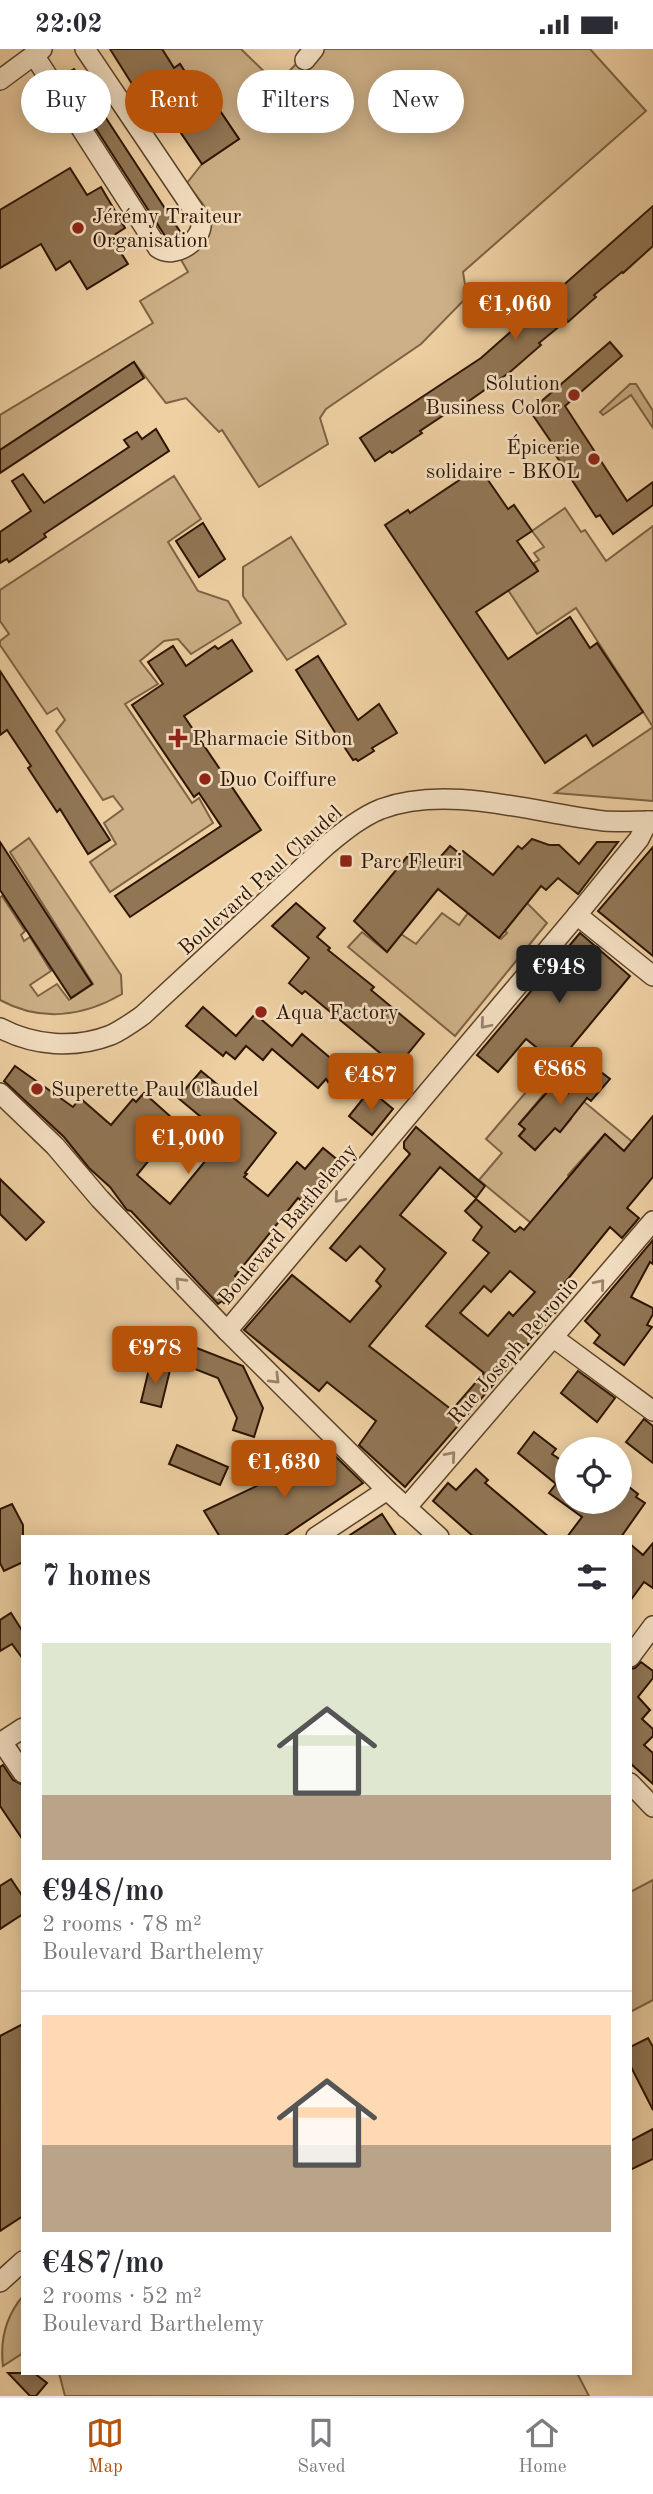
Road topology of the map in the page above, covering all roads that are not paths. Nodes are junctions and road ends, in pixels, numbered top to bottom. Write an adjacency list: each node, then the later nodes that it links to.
1 (85, 49): 2 (street)
2 (38, 52): 3 (street)
3 (0, 80)
4 (650, 821): 5 (street, Boulevard Barthelemy); 7 (street, Boulevard Paul Claudel)
5 (577, 915): 6 (street); 10 (street, Boulevard Barthelemy, one-way to 10)
6 (653, 977)
7 (0, 1028)
8 (0, 1093): 10 (street, one-way to 8)
9 (653, 1221): 11 (street, Rue Joseph Petronio, one-way to 9)
10 (227, 1331): 13 (street, one-way to 13)
11 (554, 1338): 12 (street); 14 (street, Rue Joseph Petronio, one-way to 11)
12 (653, 1411)
13 (387, 1490): 14 (street); 15 (street)
14 (406, 1508): 16 (street)
15 (319, 1535)
16 (437, 1535)
17 (653, 1626): 18 (street)
18 (632, 1654)
19 (21, 1729): 20 (street)
20 (1, 1742): 21 (street)
21 (21, 1770)
22 (632, 1785): 23 (street)
23 (653, 1807)
24 (21, 2264): 25 (street)
25 (0, 2282)

